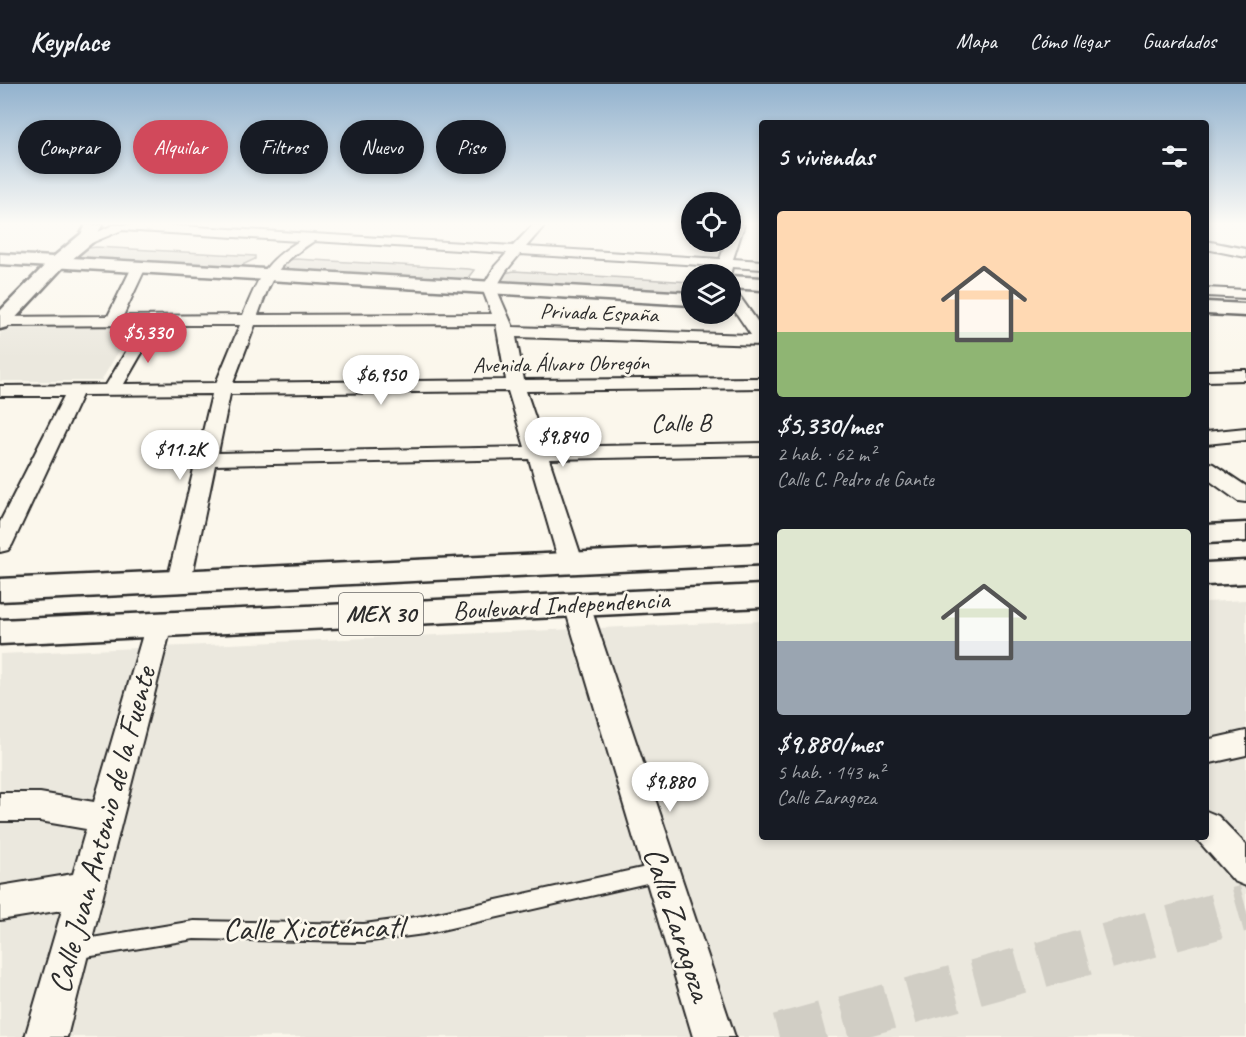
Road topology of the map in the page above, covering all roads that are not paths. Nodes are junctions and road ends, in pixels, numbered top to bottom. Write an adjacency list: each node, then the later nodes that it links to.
1 (51, 269): 23 (main road)
2 (139, 269): 20 (street)
3 (185, 269): 8 (main road)
4 (271, 269): 8 (street)
5 (500, 269): 11 (street)
6 (510, 269): 7 (main road)
7 (522, 270)
8 (267, 274): 11 (main road); 22 (street)
9 (741, 283): 10 (main road)
10 (759, 284)
11 (489, 288): 14 (main road); 24 (street)
12 (1209, 292): 13 (street)
13 (1246, 294)
14 (681, 298)
15 (741, 300): 16 (main road)
16 (759, 303)
17 (1209, 308): 18 (main road)
18 (1246, 310)
19 (741, 311): 27 (street)
20 (114, 320): 21 (street, Privada España); 23 (street, Privada España)
21 (153, 320): 22 (street, Privada España); 34 (street)
22 (251, 320): 24 (street, Privada España); 35 (street)
23 (1, 322)
24 (504, 325): 28 (street, Privada España); 32 (street)
25 (1209, 325): 26 (main road)
26 (1246, 327)
27 (759, 336)
28 (759, 340)
29 (1246, 375): 30 (street)
30 (1209, 376)
31 (759, 383): 32 (street, Avenida Álvaro Obregón)
32 (516, 387): 35 (street, Avenida Álvaro Obregón); 40 (street)
33 (76, 390): 34 (street, Avenida Álvaro Obregón); 36 (street, Avenida Álvaro Obregón); 46 (street)
34 (112, 390): 35 (street, Avenida Álvaro Obregón)
35 (222, 390): 41 (street)
36 (0, 391)
37 (1246, 434): 38 (street)
38 (1209, 438)
39 (759, 449): 40 (street, Calle B)
40 (538, 453): 41 (street, Calle B); 48 (street)
41 (205, 459): 51 (street)
42 (1209, 470): 43 (street)
43 (1246, 496)
44 (1246, 532): 45 (main road)
45 (1209, 534)
46 (0, 545)
47 (759, 554): 48 (main road, Boulevard Independencia / MEX 30)
48 (572, 562): 51 (main road, Boulevard Independencia / MEX 30); 55 (main road)
49 (1246, 572): 50 (main road)
50 (1209, 574)
51 (179, 581): 52 (main road, Boulevard Independencia / MEX 30)
52 (0, 590)
53 (759, 596): 54 (main road, Boulevard Independencia / MEX 30)
54 (577, 604): 55 (main road, Boulevard Independencia / MEX 30); 64 (street, Calle Zaragoza)
55 (410, 613): 56 (main road, Boulevard Independencia / MEX 30)
56 (159, 624): 57 (main road, Boulevard Independencia / MEX 30); 61 (street, Calle Juan Antonio de la Fuente)
57 (0, 632)
58 (1246, 743): 59 (street)
59 (1209, 751)
60 (0, 807): 61 (street)
61 (105, 818): 65 (street, Calle Juan Antonio de la Fuente)
62 (1209, 829): 63 (street)
63 (1246, 870)
64 (661, 872): 67 (lane, Calle Xicoténcatl); 69 (street, Calle Zaragoza)
65 (86, 889): 66 (street); 67 (street, Calle Juan Antonio de la Fuente)
66 (0, 903)
67 (69, 951): 68 (street, Calle Juan Antonio de la Fuente)
68 (46, 1037)
69 (714, 1037)

